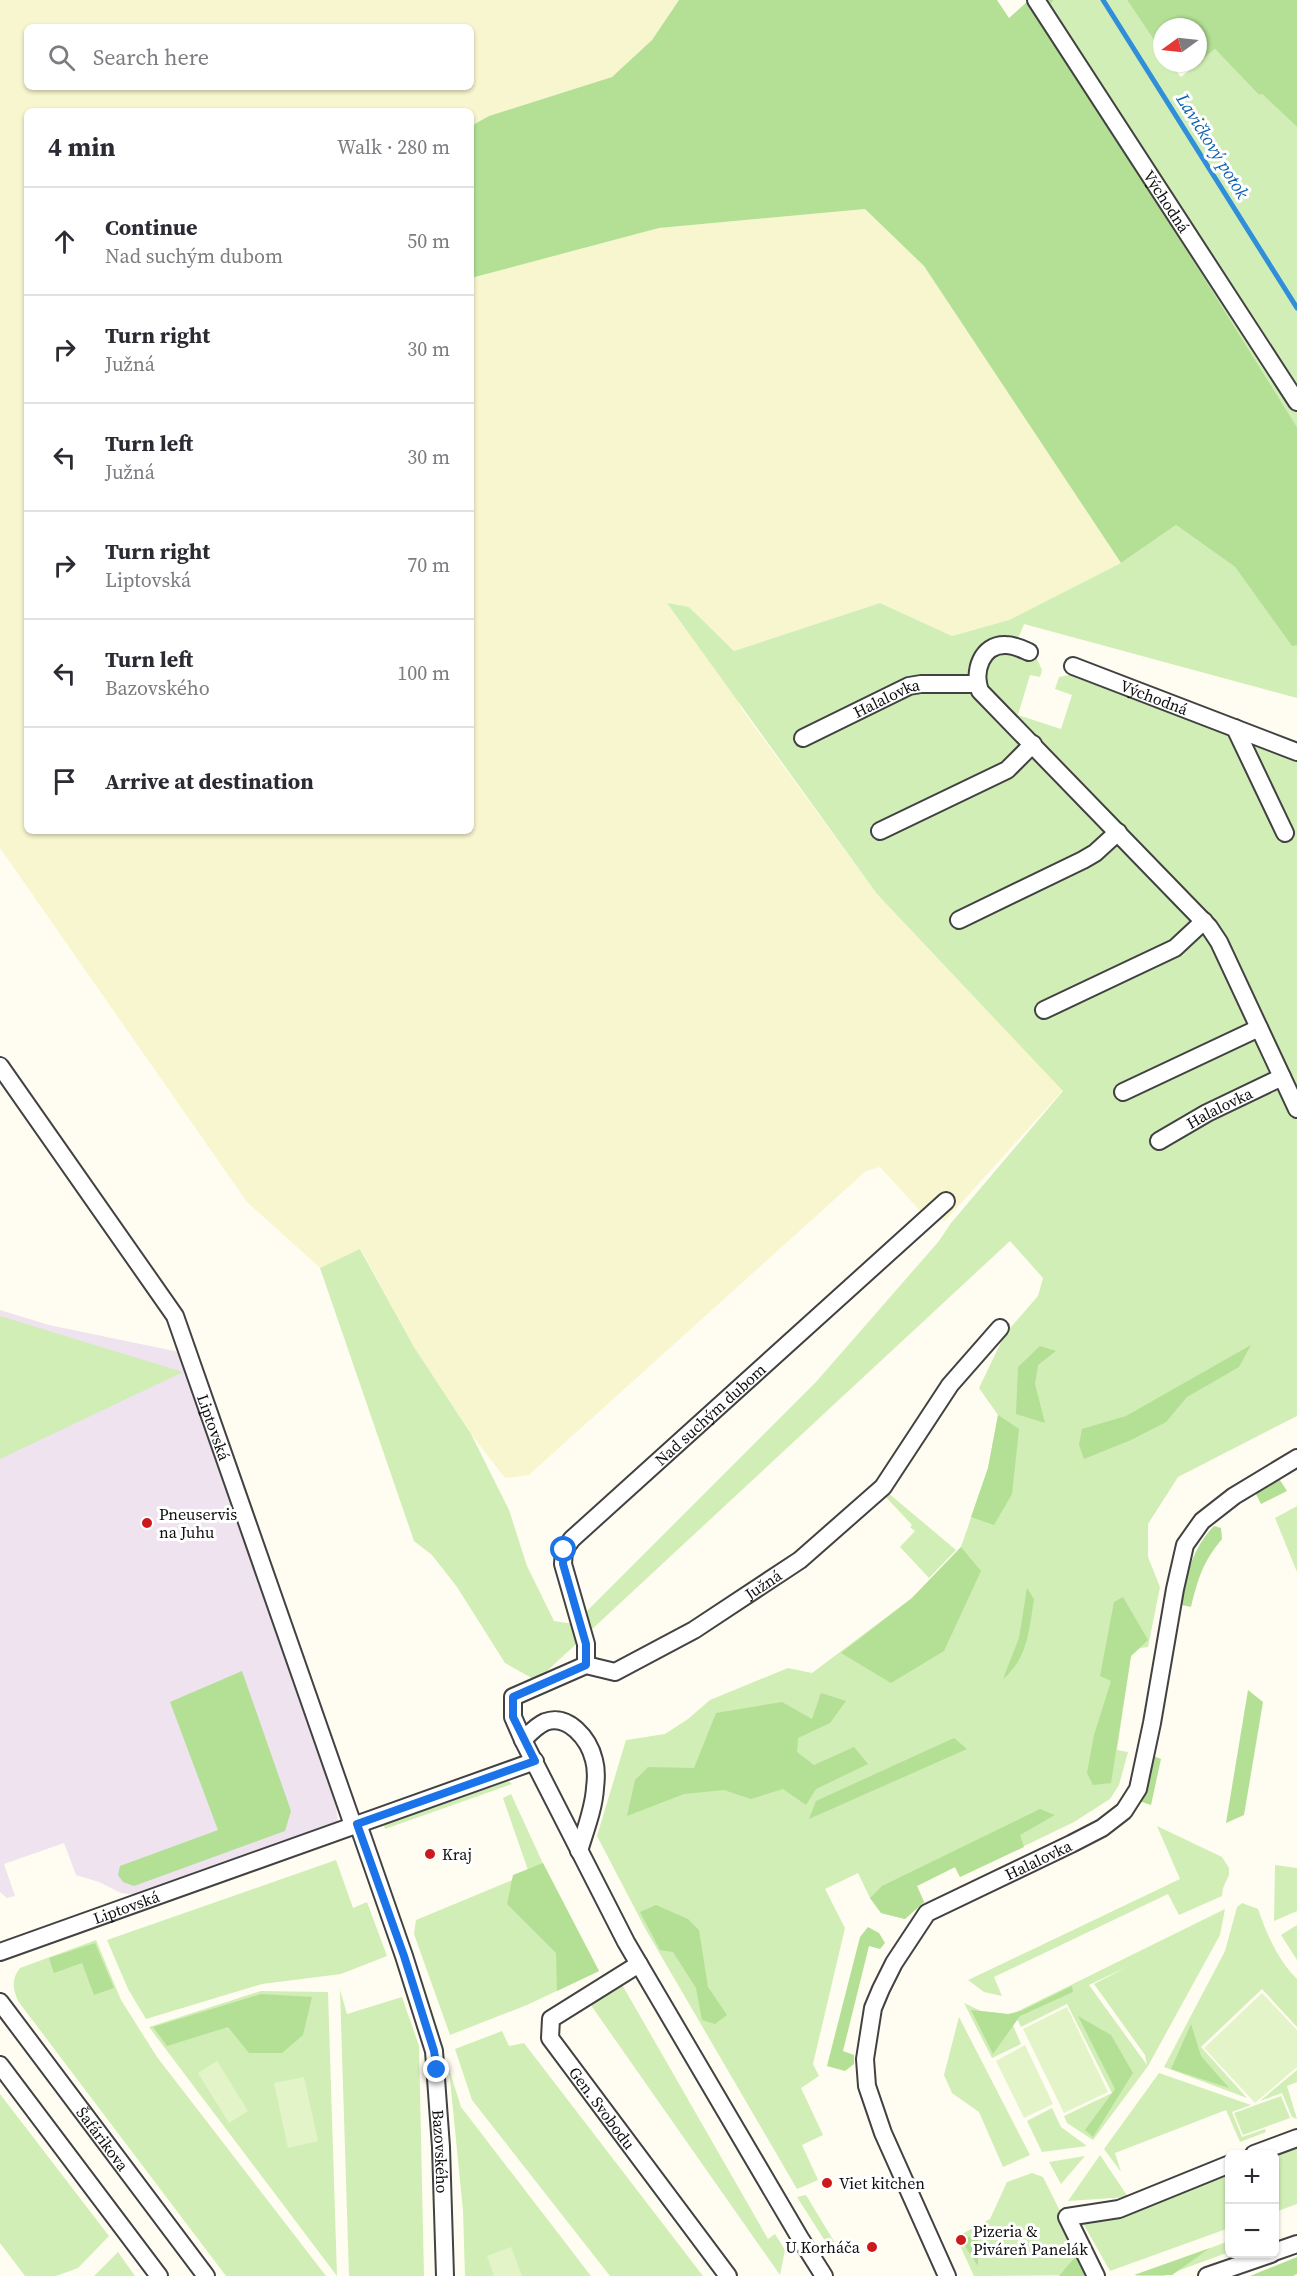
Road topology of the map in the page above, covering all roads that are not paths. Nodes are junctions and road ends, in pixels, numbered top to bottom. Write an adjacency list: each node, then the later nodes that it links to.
1 (1036, 0): 2 (street, Východná)
2 (1297, 402)
3 (1029, 651): 5 (street)
4 (1072, 666): 6 (street, Východná)
5 (978, 684): 7 (street, Halalovka); 8 (street)
6 (1235, 728): 9 (street, Východná); 12 (street)
7 (802, 738)
8 (1033, 744): 10 (street); 11 (street)
9 (1297, 752)
10 (880, 831)
11 (1118, 832): 13 (street); 14 (street)
12 (1285, 833)
13 (959, 920)
14 (1204, 921): 15 (street); 16 (street)
15 (1044, 1010)
16 (1259, 1028): 18 (street); 19 (street)
17 (0, 1067): 28 (street, Liptovská)
18 (1282, 1077): 20 (street); 21 (street, Halalovka)
19 (1123, 1092)
20 (1297, 1108)
21 (1159, 1141)
22 (946, 1201): 25 (street, Nad suchým dubom)
23 (1000, 1328): 25 (street, Južná)
24 (1297, 1458): 45 (street, Halalovka)
25 (586, 1665): 26 (street)
26 (523, 1740): 27 (street); 29 (street)
27 (535, 1761): 28 (street, Liptovská); 29 (street)
28 (355, 1825): 30 (street, Liptovská); 42 (street, Bazovského)
29 (579, 1851): 31 (street)
30 (0, 1952)
31 (639, 1964): 43 (street, Gen. Svobodu); 44 (street)
32 (0, 2002): 41 (street, Šafárikova)
33 (0, 2065): 40 (street)
34 (1297, 2138): 35 (street)
35 (1265, 2150)
36 (1225, 2166): 46 (street)
37 (1297, 2244): 38 (street)
38 (1279, 2251)
39 (1259, 2258): 47 (street)
40 (159, 2276)
41 (206, 2276)
42 (445, 2276)
43 (729, 2276)
44 (824, 2276)
45 (947, 2276)
46 (1096, 2276)
47 (1207, 2276)

